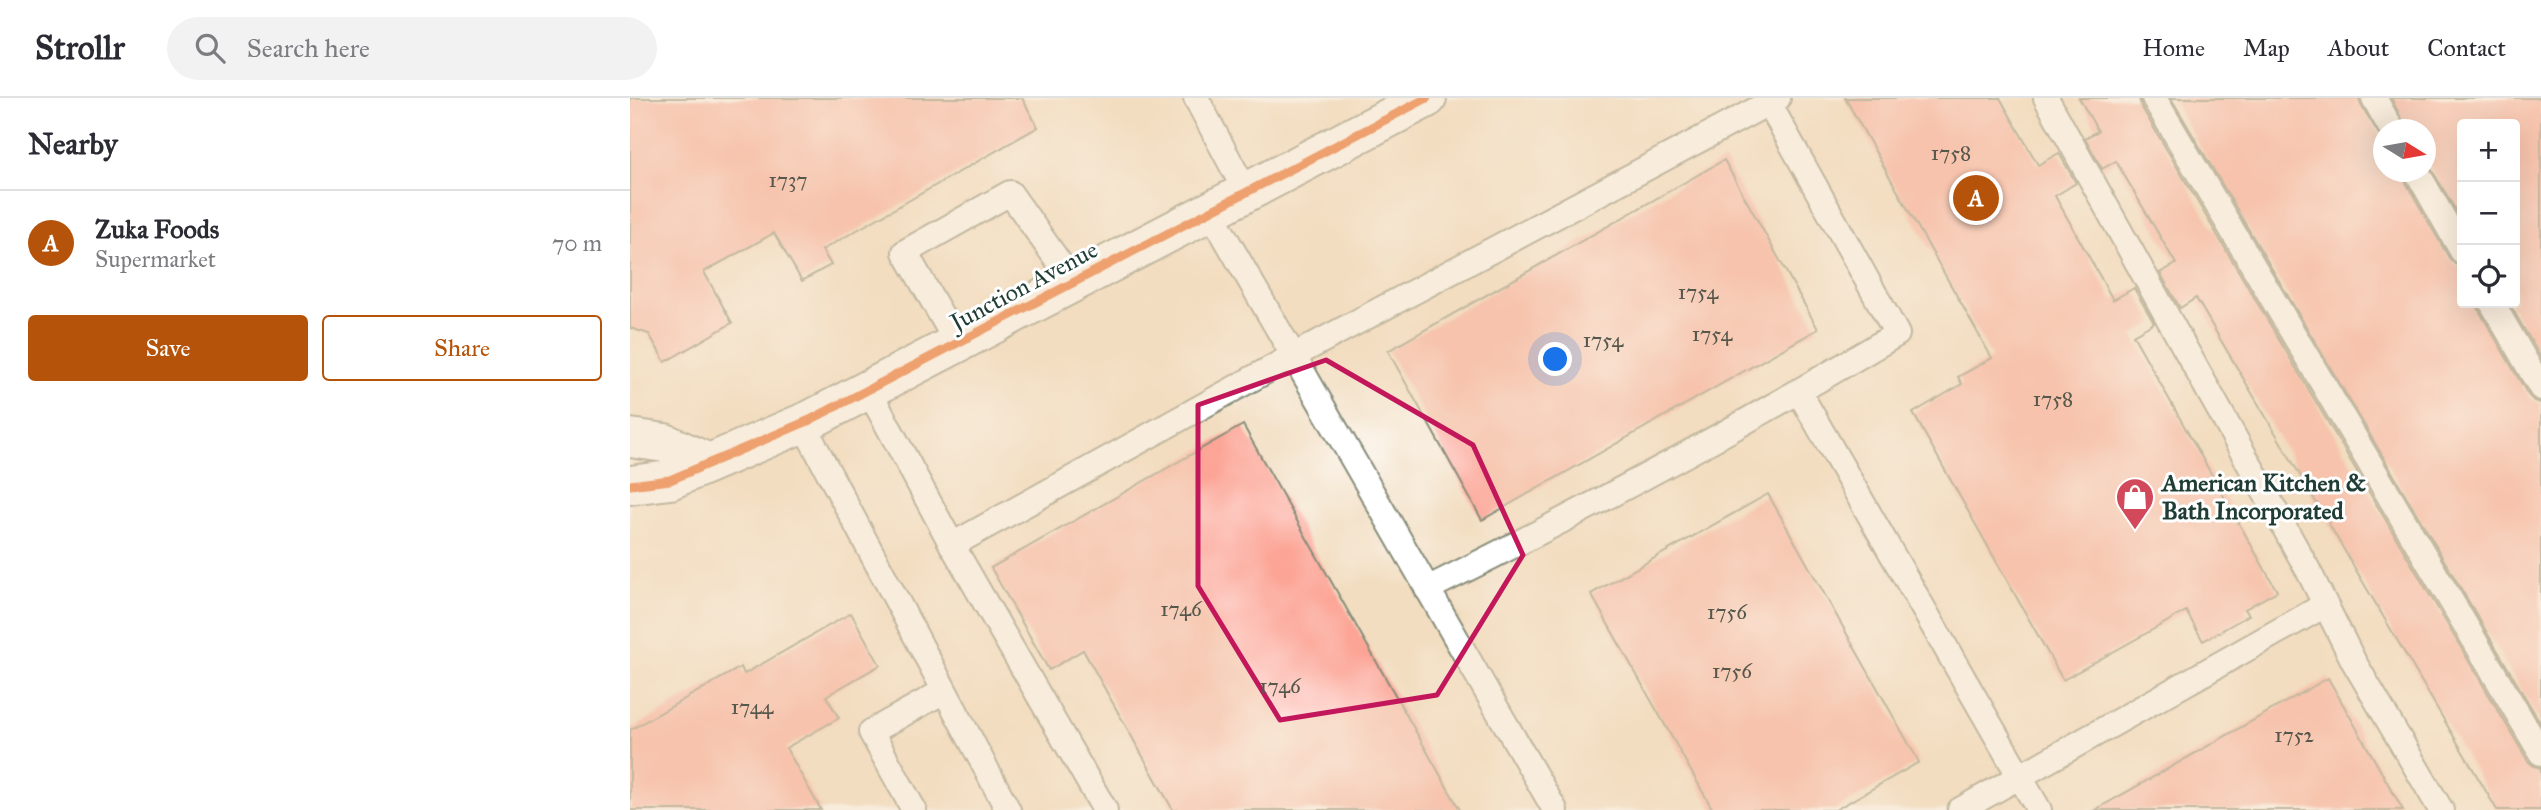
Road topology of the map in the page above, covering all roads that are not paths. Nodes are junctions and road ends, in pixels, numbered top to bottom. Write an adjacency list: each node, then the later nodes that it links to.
1 (1196, 98): 9 (lane)
2 (1427, 98): 9 (street, Junction Avenue)
3 (2046, 98): 25 (lane)
4 (2154, 98): 27 (lane)
5 (2374, 98): 7 (lane)
6 (1771, 100): 15 (lane); 18 (lane)
7 (2386, 119)
8 (2423, 182): 11 (lane)
9 (1246, 192): 10 (street, Junction Avenue)
10 (1210, 211): 12 (street, Junction Avenue); 15 (lane)
11 (2459, 245)
12 (1073, 282): 14 (street, Junction Avenue); 14 (lane)
13 (2495, 308): 16 (lane)
14 (957, 343): 17 (street, Junction Avenue)
15 (1293, 356): 23 (lane); 24 (lane)
16 (2541, 388)
17 (868, 389): 19 (street, Junction Avenue); 23 (lane)
18 (1799, 392): 24 (lane); 28 (lane)
19 (802, 422): 21 (street, Junction Avenue); 26 (lane)
20 (630, 438): 21 (street)
21 (709, 463): 22 (street, Junction Avenue)
22 (630, 485)
23 (952, 545): 31 (lane)
24 (1427, 589): 32 (lane)
25 (2325, 605): 28 (lane); 35 (lane)
26 (944, 691): 29 (lane); 30 (lane)
27 (2541, 753)
28 (2020, 777): 33 (lane); 34 (lane)
29 (914, 810)
30 (1008, 810)
31 (1105, 810)
32 (1555, 810)
33 (1960, 810)
34 (2039, 810)
35 (2441, 810)

